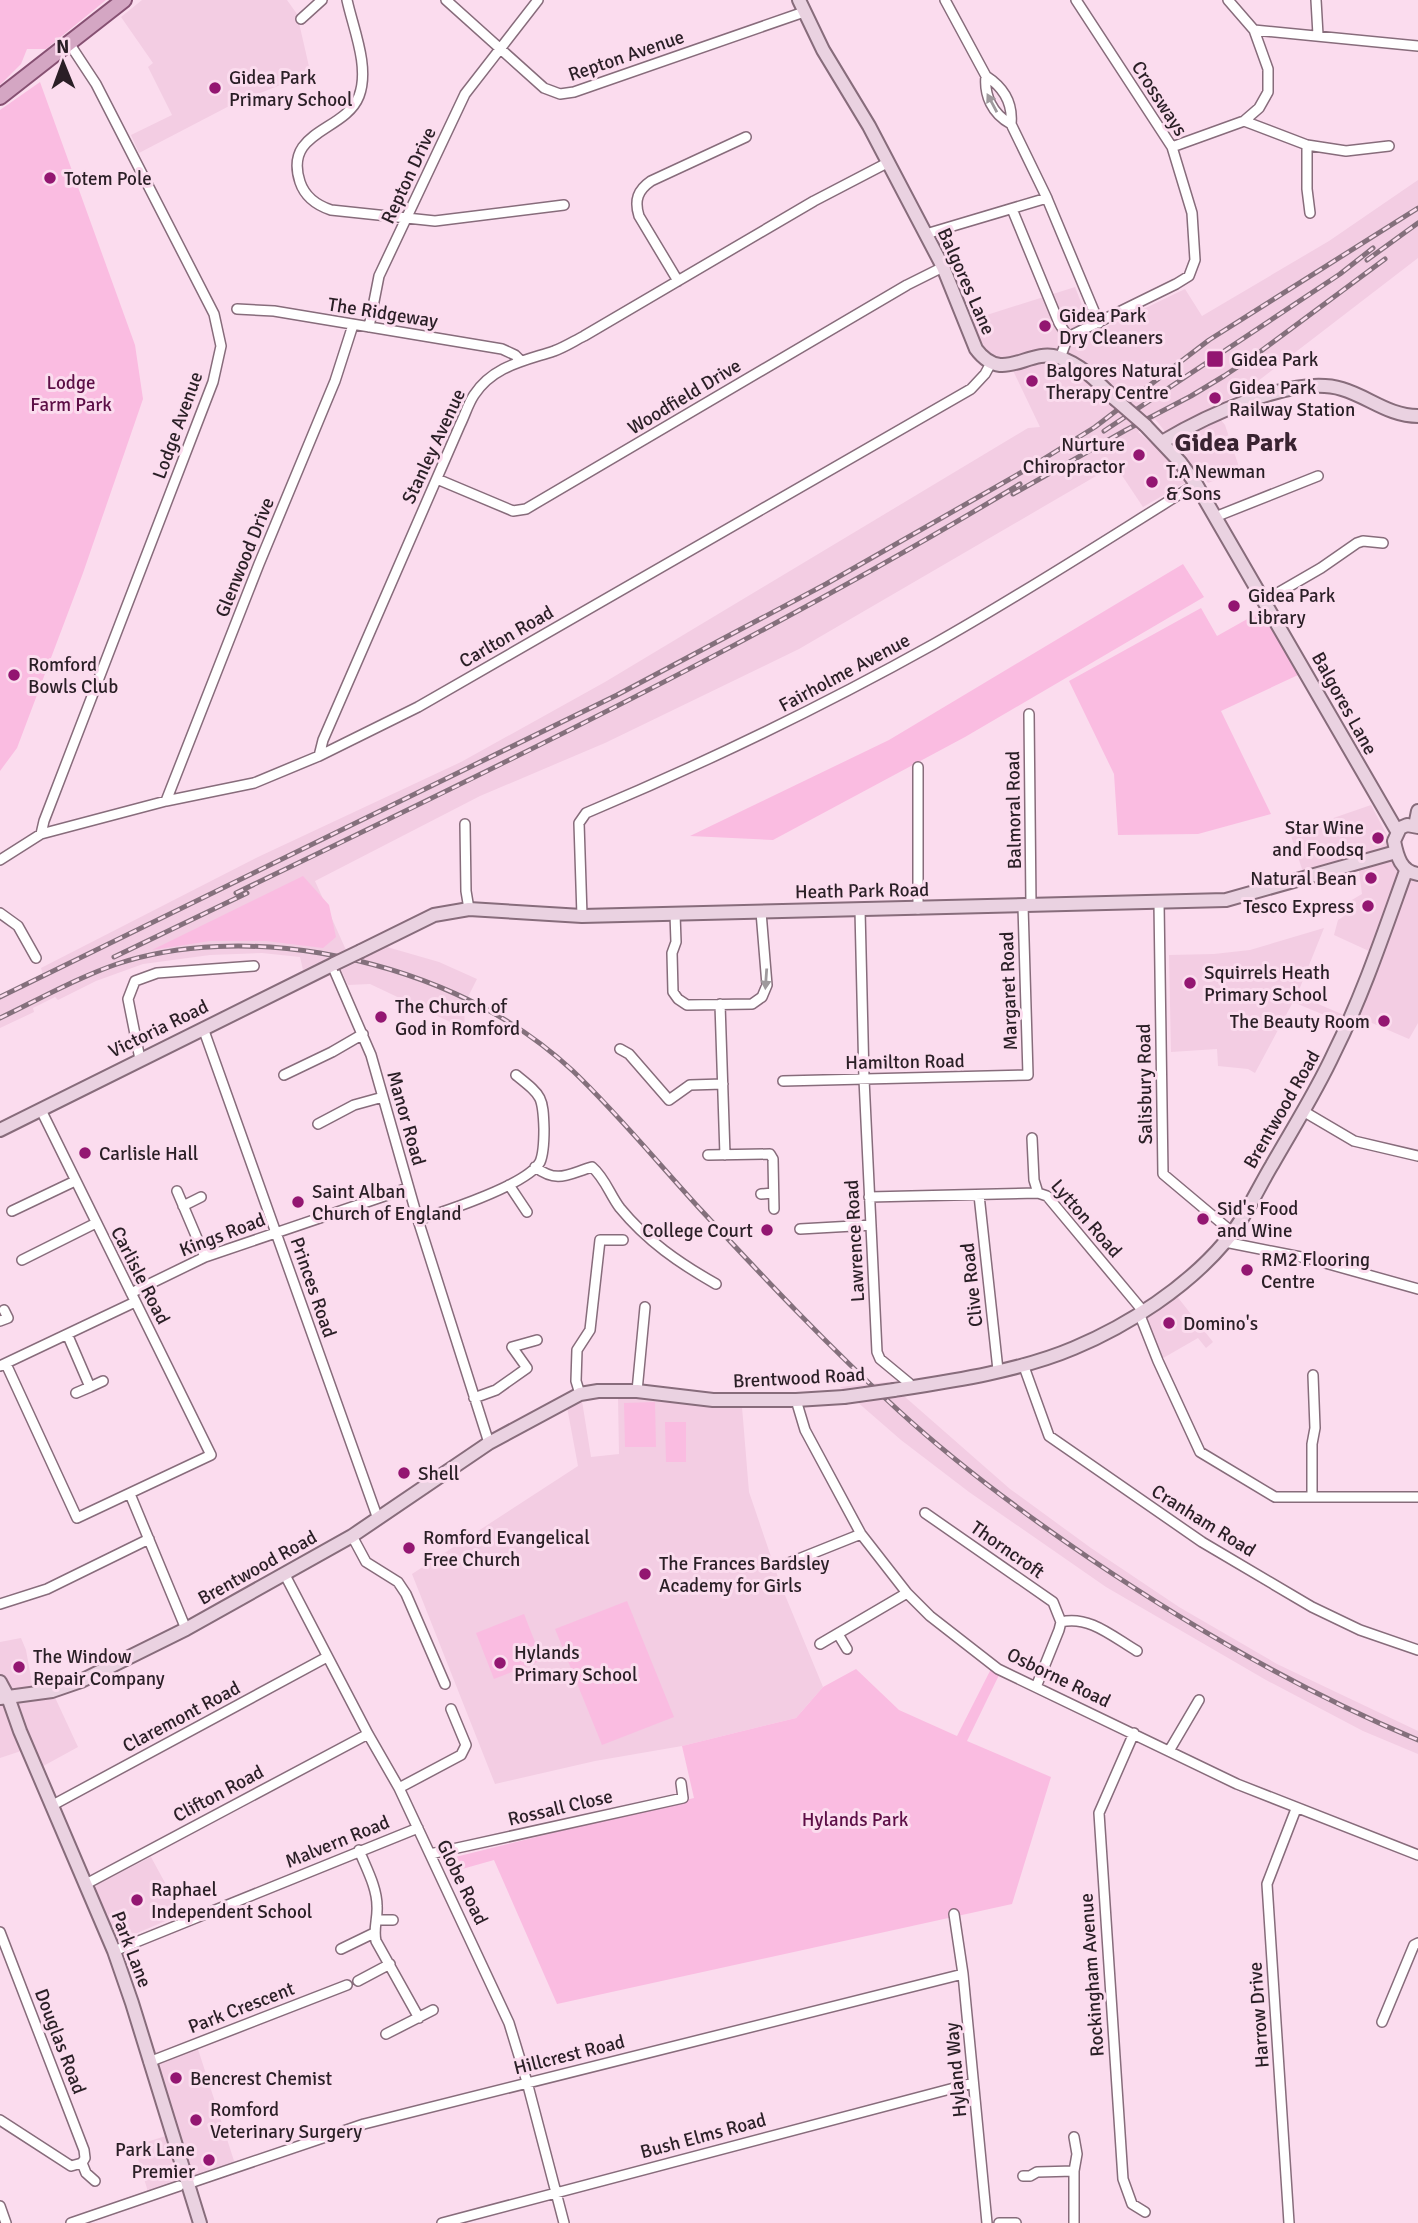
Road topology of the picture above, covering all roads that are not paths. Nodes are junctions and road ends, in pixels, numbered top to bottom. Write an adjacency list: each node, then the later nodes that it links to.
1 (124, 0): 14 (main road)
2 (322, 0): 11 (street)
3 (347, 0): 30 (street)
4 (446, 0): 16 (street, Repton Avenue)
5 (538, 0): 16 (street, Repton Drive)
6 (945, 0): 17 (street)
7 (1076, 0): 24 (street, Crossways)
8 (1228, 0): 12 (street)
9 (1316, 0): 13 (street)
10 (802, 6): 16 (street, Repton Avenue); 25 (street, Balgores Lane)
11 (301, 19)
12 (1254, 30): 13 (street); 19 (street)
13 (1318, 35): 15 (street)
14 (69, 43): 18 (main road); 58 (street, Lodge Avenue)
15 (1418, 46)
16 (500, 49): 30 (street, Repton Drive)
17 (986, 76): 20 (street); 20 (street, one-way to 17)
18 (4, 94)
19 (1244, 121): 22 (street); 24 (street)
20 (1011, 124): 26 (street)
21 (746, 137): 33 (street)
22 (1307, 145): 23 (street); 29 (street)
23 (1389, 146)
24 (1172, 147): 35 (street, Crossways)
25 (887, 163): 31 (street, Balgores Lane); 33 (street, Stanley Avenue)
26 (1047, 198): 28 (street); 35 (street)
27 (564, 205): 30 (street)
28 (1012, 209): 31 (street); 38 (street)
29 (1310, 213)
30 (407, 218): 37 (street, Repton Drive)
31 (926, 234): 32 (street, Balgores Lane)
32 (943, 267): 41 (street, Balgores Lane); 45 (street, Woodfield Drive)
33 (678, 281): 40 (street, Stanley Avenue)
34 (237, 309): 36 (street, The Ridgeway)
35 (1099, 323): 38 (street, Crossways)
36 (353, 325): 37 (street, The Ridgeway); 53 (street, Glenwood Drive)
37 (369, 327): 40 (street, The Ridgeway)
38 (1068, 337): 39 (street)
39 (1060, 358): 41 (street, Balgores Lane); 43 (street, Balgores Lane, bridge)
40 (520, 360): 45 (street, Stanley Avenue)
41 (991, 363): 51 (street, Carlton Road)
42 (1418, 416): 43 (street)
43 (1162, 442): 46 (street, Balgores Lane)
44 (1318, 476): 47 (street)
45 (437, 479): 51 (street, Stanley Avenue)
46 (1196, 484): 47 (street, Balgores Lane); 70 (street, Fairholme Avenue)
47 (1216, 517): 49 (street, Balgores Lane)
48 (1383, 543): 49 (street)
49 (1264, 601): 57 (street, Balgores Lane)
50 (1029, 714): 63 (street, Balmoral Road)
51 (319, 756): 53 (street, Carlton Road)
52 (918, 767): 65 (street)
53 (166, 801): 58 (street, Carlton Road)
54 (1418, 811): 56 (street)
55 (465, 824): 64 (street)
56 (1416, 826): 57 (street)
57 (1397, 831): 59 (street)
58 (41, 834): 60 (street, Carlton Road)
59 (1396, 852): 61 (street); 62 (street, Heath Park Road)
60 (0, 860)
61 (1412, 872): 87 (street, Brentwood Road)
62 (1159, 903): 63 (street, Heath Park Road); 114 (street, Salisbury Road)
63 (1027, 906): 65 (street, Heath Park Road); 81 (street, Margaret Road)
64 (469, 909): 70 (street, Heath Park Road); 72 (street, Heath Park Road, bridge)
65 (918, 909): 66 (street, Heath Park Road)
66 (860, 910): 67 (street, Heath Park Road); 82 (street, Lawrence Road)
67 (761, 912): 69 (street, Heath Park Road); 74 (street, one-way to 74)
68 (0, 913): 71 (street)
69 (675, 914): 70 (street, Heath Park Road); 74 (street)
70 (582, 916)
71 (36, 958)
72 (333, 964): 75 (street, Victoria Road); 76 (street, Manor Road)
73 (254, 966): 78 (street)
74 (720, 1004): 84 (street)
75 (203, 1028): 78 (street, Victoria Road); 113 (street, Princes Road)
76 (363, 1034): 79 (street); 85 (street, Manor Road)
77 (620, 1049): 84 (street)
78 (140, 1059): 86 (street, Victoria Road)
79 (284, 1075)
80 (516, 1075): 94 (street)
81 (1028, 1075): 82 (street, Hamilton Road)
82 (864, 1079): 83 (street, Hamilton Road); 104 (street, Lawrence Road)
83 (783, 1081)
84 (723, 1084): 92 (street)
85 (383, 1097): 88 (street); 97 (street, Manor Road)
86 (41, 1110): 89 (street, Victoria Road); 95 (street, Carlisle Road)
87 (1303, 1111): 93 (street); 114 (street, Brentwood Road)
88 (318, 1124)
89 (0, 1130)
90 (1032, 1138): 100 (street, Lytton Road)
91 (708, 1155): 92 (street)
92 (725, 1155): 99 (street)
93 (1418, 1156)
94 (535, 1167): 96 (street); 118 (street)
95 (75, 1181): 107 (street); 110 (street, Carlisle Road)
96 (509, 1185): 108 (street); 109 (street)
97 (408, 1188): 109 (street, Manor Road); 113 (street, Kings Road)
98 (177, 1191): 105 (street)
99 (773, 1193): 101 (street); 106 (street)
100 (1038, 1193): 102 (street); 123 (street, Lytton Road)
101 (761, 1194)
102 (979, 1195): 104 (street); 129 (street, Clive Road)
103 (201, 1197): 105 (street)
104 (869, 1197): 111 (street, Lawrence Road)
105 (183, 1206): 116 (street)
106 (774, 1209)
107 (12, 1212)
108 (527, 1212)
109 (418, 1220): 137 (street, Manor Road)
110 (96, 1223): 117 (street); 120 (street, Carlisle Road)
111 (871, 1225): 112 (street); 133 (street, Lawrence Road)
112 (800, 1229)
113 (276, 1231): 116 (street, Kings Road); 144 (street, Princes Road)
114 (1229, 1237): 119 (street); 123 (street, Brentwood Road)
115 (623, 1240): 136 (street)
116 (205, 1257): 120 (street, Kings Road)
117 (22, 1260)
118 (716, 1284)
119 (1418, 1289)
120 (133, 1298): 125 (street, Kings Road); 140 (street, Carlisle Road)
121 (645, 1307): 134 (street)
122 (4, 1310): 124 (street)
123 (1141, 1312): 127 (street, Brentwood Road); 141 (street, Lytton Road)
124 (0, 1321)
125 (68, 1336): 128 (street, Kings Road); 132 (street)
126 (537, 1340): 137 (street)
127 (1023, 1364): 129 (street, Brentwood Road); 157 (street, Cranham Road)
128 (3, 1365): 140 (street)
129 (998, 1370): 133 (street, Brentwood Road)
130 (1313, 1376): 141 (street)
131 (103, 1381): 132 (street)
132 (90, 1387): 135 (street)
133 (910, 1388): 138 (street, Brentwood Road, bridge)
134 (637, 1391): 136 (street, Brentwood Road); 138 (street, Brentwood Road)
135 (76, 1393)
136 (580, 1394): 139 (street, Brentwood Road)
137 (474, 1398): 139 (street, Manor Road)
138 (796, 1400): 145 (street, Osborne Road)
139 (489, 1443): 144 (street, Brentwood Road)
140 (130, 1494): 147 (street)
141 (1312, 1496): 142 (street, Lytton Road)
142 (1418, 1497)
143 (925, 1513): 152 (street, Thorncroft)
144 (378, 1518): 146 (street, Brentwood Road)
145 (861, 1534): 148 (street); 150 (street, Osborne Road)
146 (352, 1536): 149 (street, Brentwood Road); 161 (street)
147 (149, 1539): 151 (street); 153 (street)
148 (786, 1564)
149 (285, 1575): 153 (street, Brentwood Road); 159 (street, Globe Road)
150 (907, 1593): 154 (street); 162 (street, Osborne Road)
151 (0, 1604)
152 (1061, 1622): 158 (street); 162 (street)
153 (186, 1629): 163 (street, Brentwood Road)
154 (838, 1634): 155 (street); 156 (street)
155 (820, 1644)
156 (847, 1649)
157 (1418, 1650)
158 (1137, 1651)
159 (327, 1657): 167 (street, Globe Road); 171 (street, Claremont Road)
160 (0, 1682): 163 (street, Park Lane)
161 (445, 1684)
162 (1036, 1687): 166 (street, Osborne Road)
163 (4, 1697): 171 (street, Park Lane)
164 (1199, 1700): 168 (street)
165 (451, 1709): 170 (street)
166 (1134, 1733): 168 (street, Osborne Road); 206 (street, Rockingham Avenue)
167 (368, 1734): 170 (street, Globe Road); 177 (street, Clifton Road)
168 (1168, 1751): 172 (street, Osborne Road)
169 (681, 1783): 175 (street, Rossall Close)
170 (399, 1788): 173 (street, Globe Road)
171 (51, 1806): 177 (street, Park Lane)
172 (1296, 1809): 176 (street, Osborne Road); 216 (street, Harrow Drive)
173 (418, 1828): 174 (street, Malvern Road); 175 (street, Globe Road)
174 (359, 1850): 179 (street); 185 (street, Malvern Road)
175 (430, 1854): 195 (street, Globe Road)
176 (1418, 1855)
177 (86, 1884): 185 (street, Park Lane)
178 (954, 1914): 187 (street, Hyland Way)
179 (377, 1920): 180 (street); 182 (street)
180 (393, 1920)
181 (0, 1932): 199 (street, Douglas Road)
182 (374, 1933): 184 (street); 186 (street)
183 (1418, 1943): 192 (street)
184 (341, 1949)
185 (114, 1951): 194 (street, Park Lane)
186 (390, 1964): 188 (street); 191 (street)
187 (963, 1974): 195 (street, Hillcrest Road); 196 (street, Hyland Way)
188 (358, 1981)
189 (347, 1984): 194 (street, Park Crescent)
190 (433, 2010): 191 (street)
191 (419, 2018): 193 (street)
192 (1382, 2022)
193 (386, 2034)
194 (149, 2062): 203 (street, Park Lane)
195 (527, 2082): 203 (street, Hillcrest Road); 204 (street, Globe Road)
196 (973, 2083): 204 (street, Bush Elms Road); 212 (street, Hyland Way)
197 (0, 2120): 199 (street)
198 (1074, 2137): 200 (street)
199 (82, 2163): 202 (street)
200 (1074, 2171): 201 (street); 215 (street)
201 (1028, 2179)
202 (95, 2181)
203 (183, 2185): 208 (street, Hillcrest Road); 209 (street, Park Lane)
204 (556, 2192): 210 (street, Bush Elms Road); 211 (street, Globe Road)
205 (0, 2206): 207 (street)
206 (1145, 2212)
207 (6, 2223)
208 (71, 2223)
209 (200, 2223)
210 (442, 2223)
211 (564, 2223)
212 (987, 2223)
213 (999, 2223): 214 (street)
214 (1016, 2223)
215 (1074, 2223)
216 (1289, 2223)

